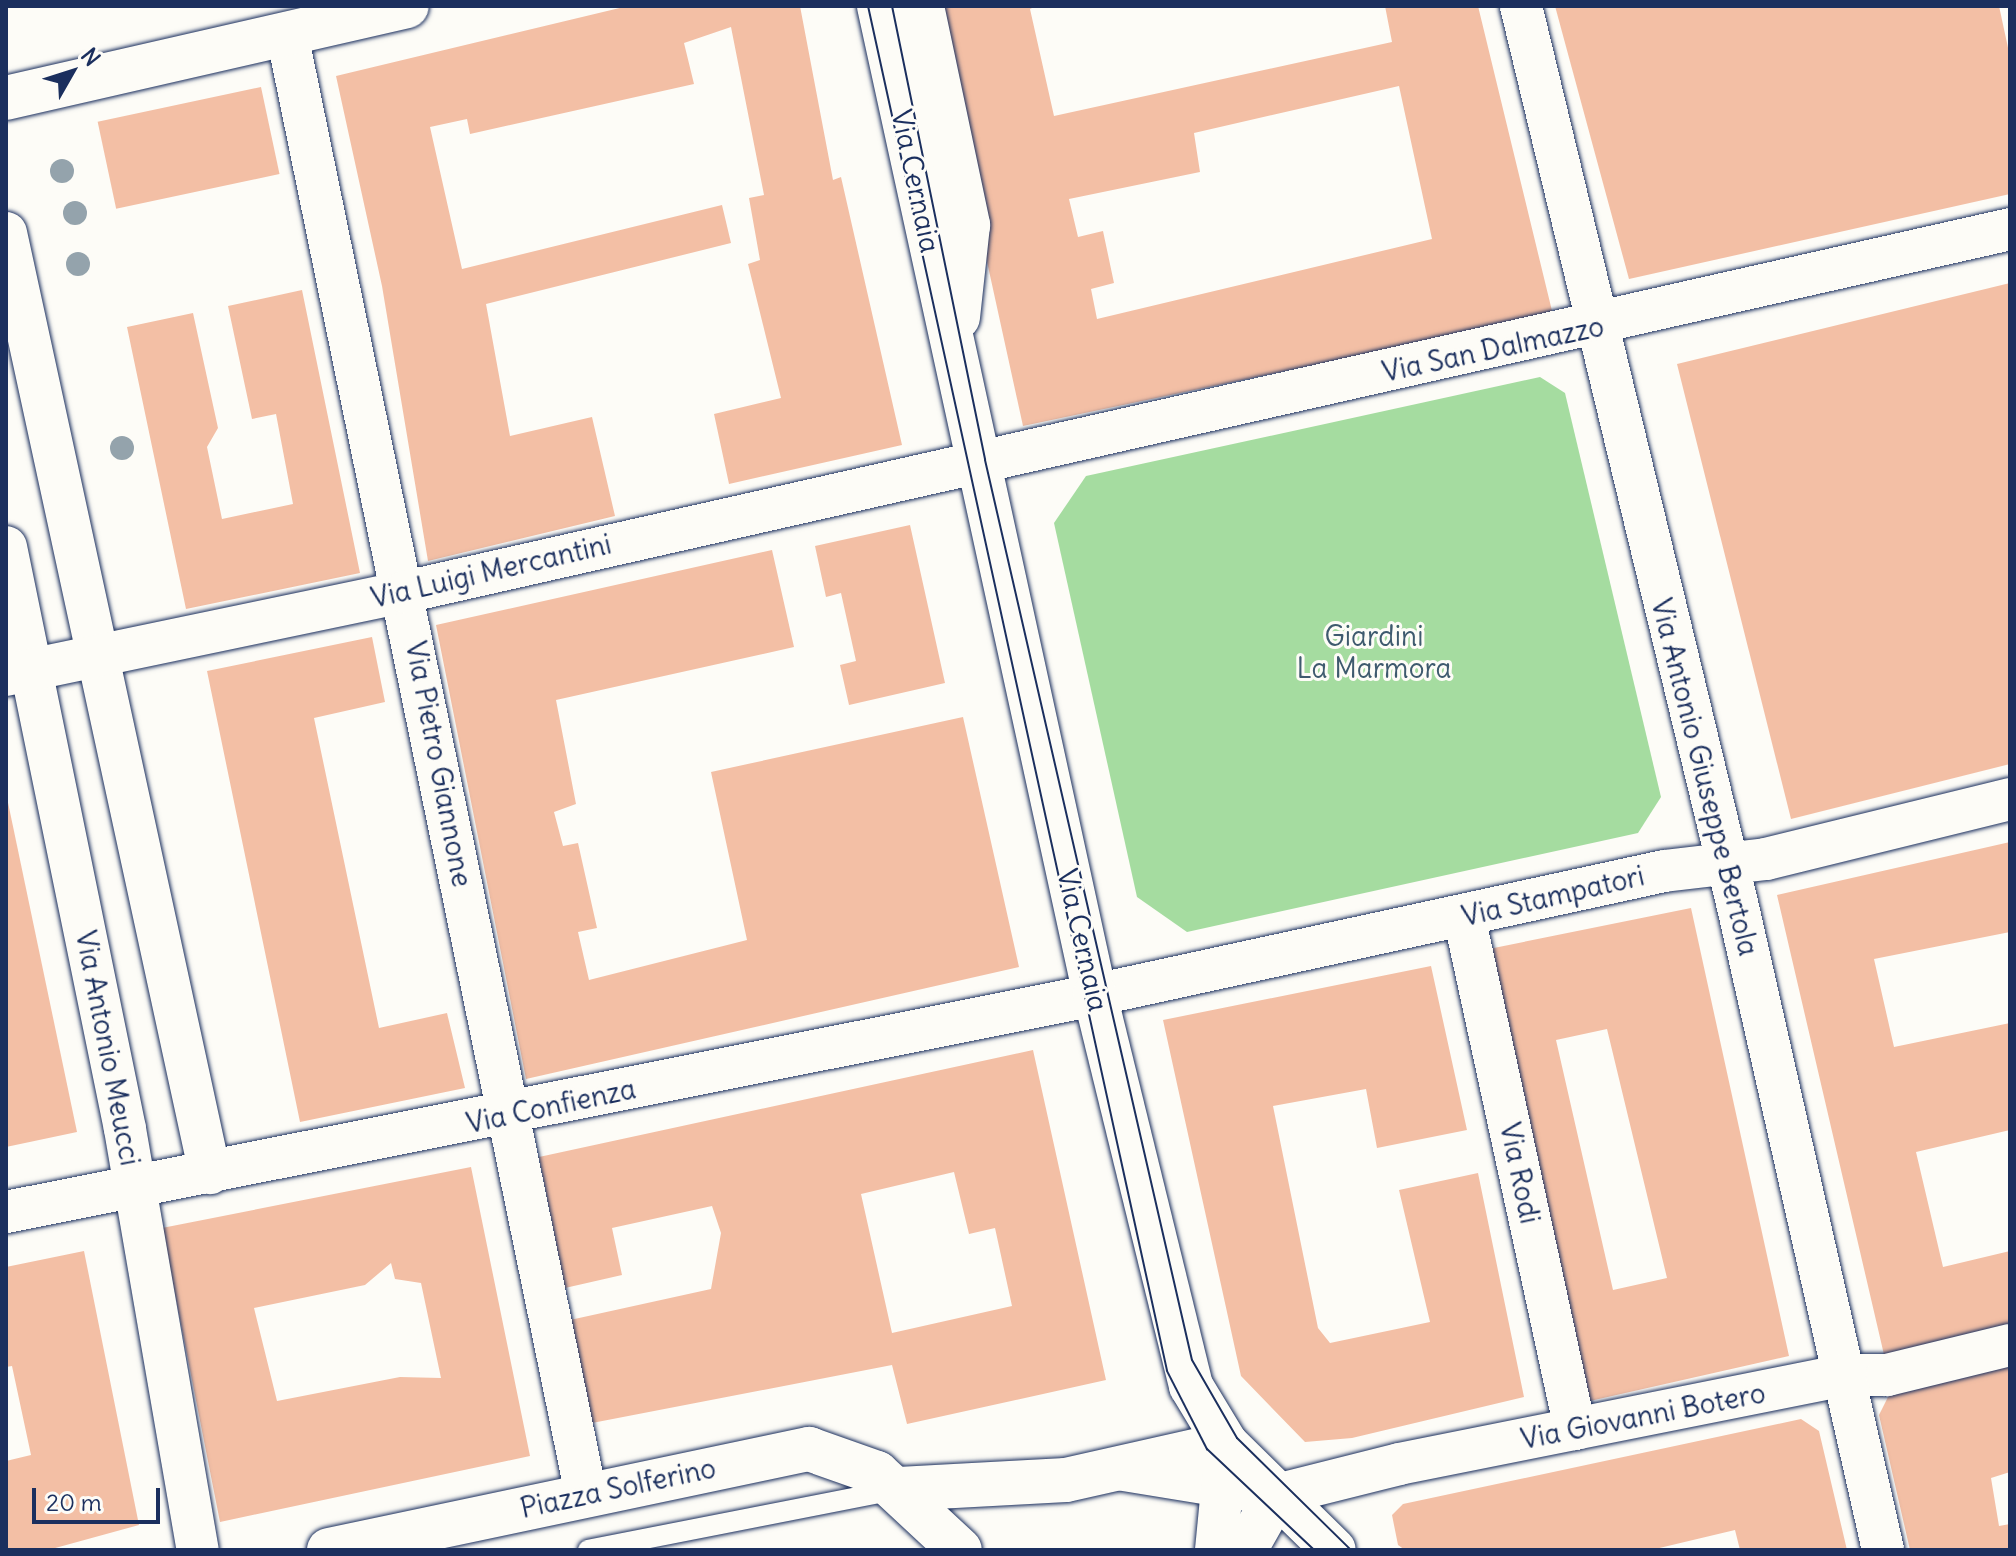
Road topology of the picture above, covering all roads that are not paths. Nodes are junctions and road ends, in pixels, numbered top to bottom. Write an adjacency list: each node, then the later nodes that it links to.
1 (407, 6): 5 (street)
2 (879, 6): 10 (street, Via Cernaia)
3 (922, 6): 10 (street, Via Cernaia)
4 (1521, 6): 9 (street, Via Antonio Giuseppe Bertola)
5 (287, 34): 6 (street); 13 (street, Via Pietro Giannone)
6 (6, 98)
7 (2010, 229): 9 (street, Via San Dalmazzo)
8 (6, 233): 14 (street)
9 (1594, 325): 11 (street, Via San Dalmazzo); 17 (street, Via Antonio Giuseppe Bertola)
10 (954, 355): 11 (street, Via Cernaia)
11 (975, 462): 13 (street, Via Luigi Mercantini); 19 (street, Via Cernaia)
12 (6, 547): 15 (street, Via Antonio Meucci)
13 (405, 592): 14 (street, Via Luigi Mercantini); 20 (street, Via Pietro Giannone)
14 (102, 654): 15 (street, Via Luigi Mercantini); 21 (street)
15 (19, 672): 22 (street, Via Antonio Meucci)
16 (2010, 799): 17 (street, Via Stampatori)
17 (1725, 859): 18 (street, Via Stampatori); 25 (street, Via Antonio Giuseppe Bertola)
18 (1464, 916): 19 (street, Via Stampatori); 26 (street, Via Rodi)
19 (1095, 995): 20 (street, Via Confienza); 27 (street, Via Cernaia)
20 (506, 1117): 21 (street, Via Confienza); 29 (street, Via Pietro Giannone)
21 (210, 1173): 22 (street, Via Confienza)
22 (135, 1184): 23 (street, Via Confienza); 31 (street, Via Antonio Meucci)
23 (6, 1212)
24 (2010, 1345): 25 (street, Via Giovanni Botero)
25 (1844, 1375): 26 (street, Via Giovanni Botero); 38 (street, Via Antonio Giuseppe Bertola)
26 (1575, 1429): 30 (street, Via Giovanni Botero)
27 (1224, 1465): 28 (street, Piazza Solferino); 30 (street, Via Cernaia); 35 (street)
28 (899, 1489): 29 (street, Piazza Solferino); 33 (lane, Piazza Solferino); 34 (street, Piazza Solferino)
29 (586, 1495): 32 (street, Piazza Solferino)
30 (1276, 1495): 36 (street); 37 (street, Via Cernaia)
31 (198, 1550)
32 (329, 1550)
33 (588, 1550)
34 (960, 1550)
35 (1216, 1550)
36 (1245, 1550)
37 (1334, 1550)
38 (1883, 1550)

